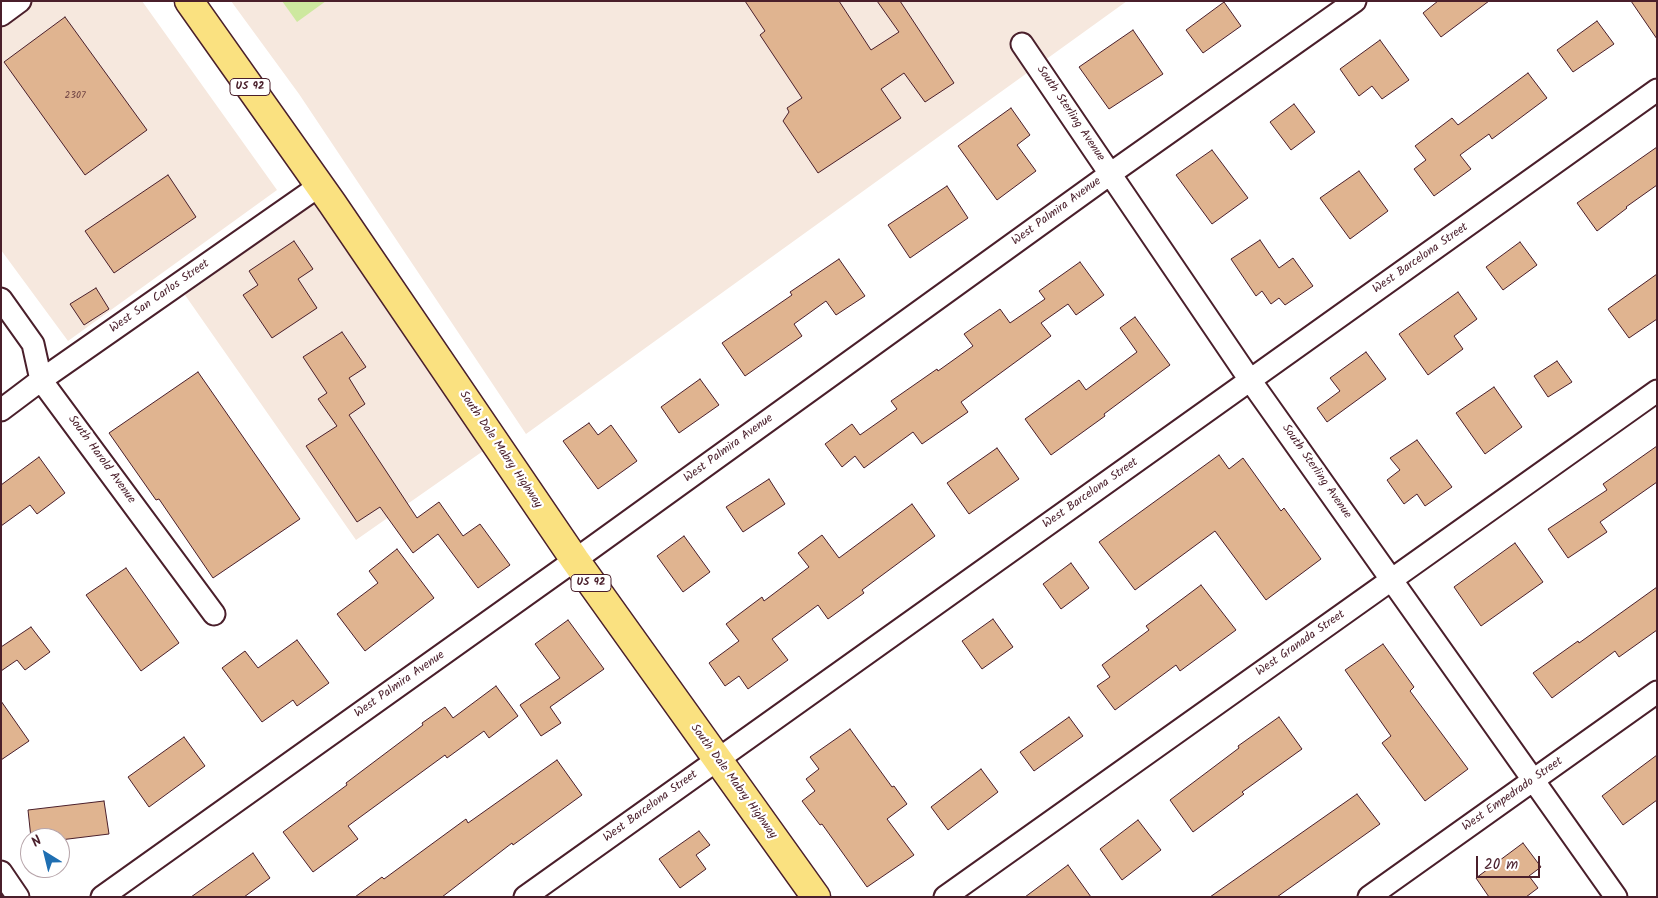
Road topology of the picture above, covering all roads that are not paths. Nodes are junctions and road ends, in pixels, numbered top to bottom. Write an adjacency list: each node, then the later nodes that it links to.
1 (20, 1): 4 (street)
2 (189, 1): 8 (main road, South Dale Mabry Highway / US 92)
3 (1355, 1): 7 (street, West Palmira Avenue)
4 (1, 14)
5 (1022, 44): 7 (street, South Sterling Avenue)
6 (1657, 90): 11 (street, West Barcelona Street)
7 (1110, 174): 11 (street, South Sterling Avenue); 14 (street, West Palmira Avenue)
8 (319, 186): 10 (street, West San Carlos Street); 14 (main road, South Dale Mabry Highway / US 92)
9 (1, 299): 10 (street, South Harold Avenue)
10 (41, 380): 13 (street, West San Carlos Street); 16 (street, South Harold Avenue)
11 (1250, 380): 15 (street, South Sterling Avenue); 18 (street, West Barcelona Street)
12 (1657, 392): 15 (street, West Granada Street)
13 (1, 410)
14 (575, 560): 18 (main road, South Dale Mabry Highway / US 92); 22 (street, West Palmira Avenue)
15 (1392, 580): 19 (street, South Sterling Avenue); 25 (street, West Granada Street)
16 (214, 614)
17 (1657, 692): 19 (street, West Empedrado Street)
18 (717, 760): 23 (street, West Barcelona Street); 24 (main road, South Dale Mabry Highway / US 92)
19 (1534, 780): 26 (street, West Empedrado Street); 27 (street, South Sterling Avenue)
20 (1, 872): 21 (street)
21 (18, 897)
22 (102, 897)
23 (525, 897)
24 (816, 897)
25 (946, 897)
26 (1369, 897)
27 (1616, 897)

